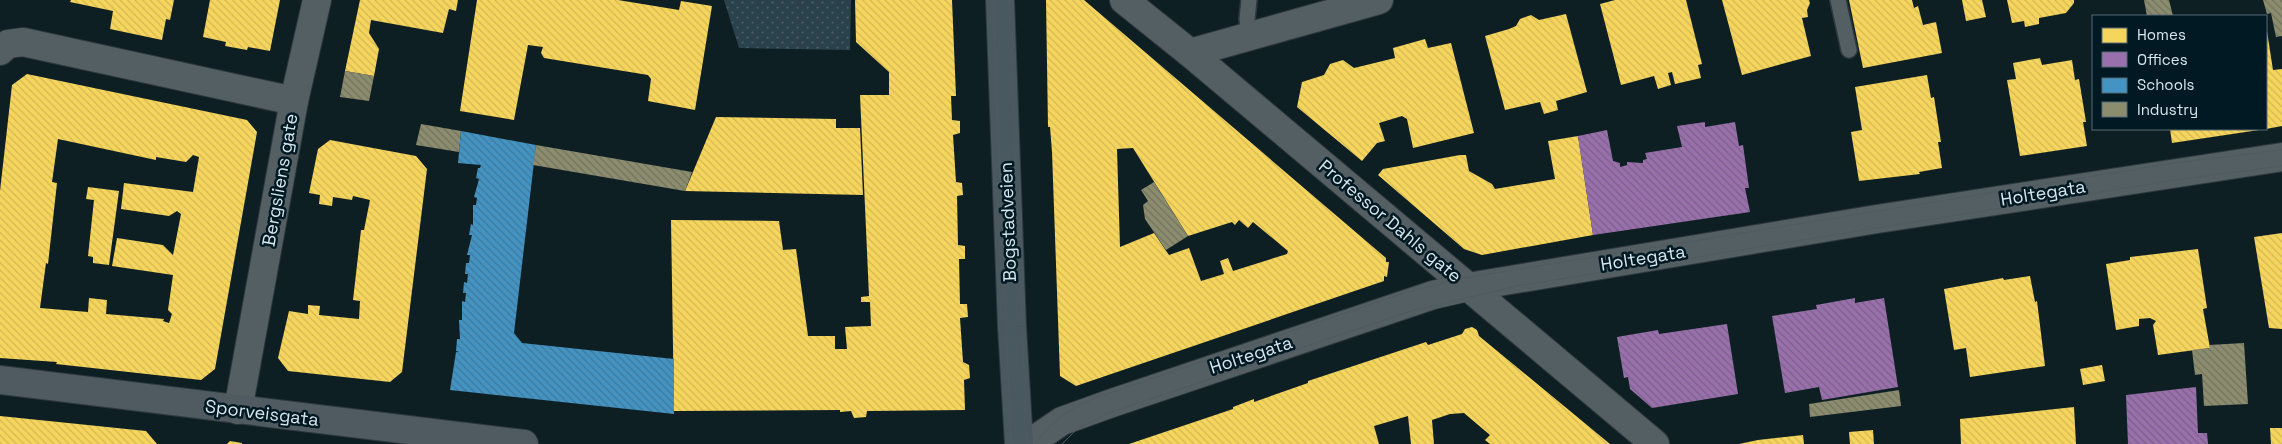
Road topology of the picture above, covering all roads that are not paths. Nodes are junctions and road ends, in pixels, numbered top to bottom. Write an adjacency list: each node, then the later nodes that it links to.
1 (317, 0): 11 (street)
2 (1000, 0): 17 (main road, Bogstadveien)
3 (1124, 0): 10 (street, Professor Dahls gate)
4 (1249, 0): 7 (lane)
5 (1379, 0): 7 (street)
6 (1838, 0): 8 (lane)
7 (1249, 36): 10 (street)
8 (1849, 50)
9 (0, 51): 11 (street, Bergsliens gate)
10 (1190, 52): 13 (street, Professor Dahls gate)
11 (294, 101): 15 (street, Bergsliens gate)
12 (2282, 158): 13 (street, Holtegata)
13 (1468, 287): 18 (street, Holtegata); 19 (street, Professor Dahls gate)
14 (0, 380): 15 (street, Sporveisgata)
15 (238, 410): 16 (street, Sporveisgata)
16 (524, 444)
17 (1019, 444)
18 (1028, 444)
19 (1655, 444)

